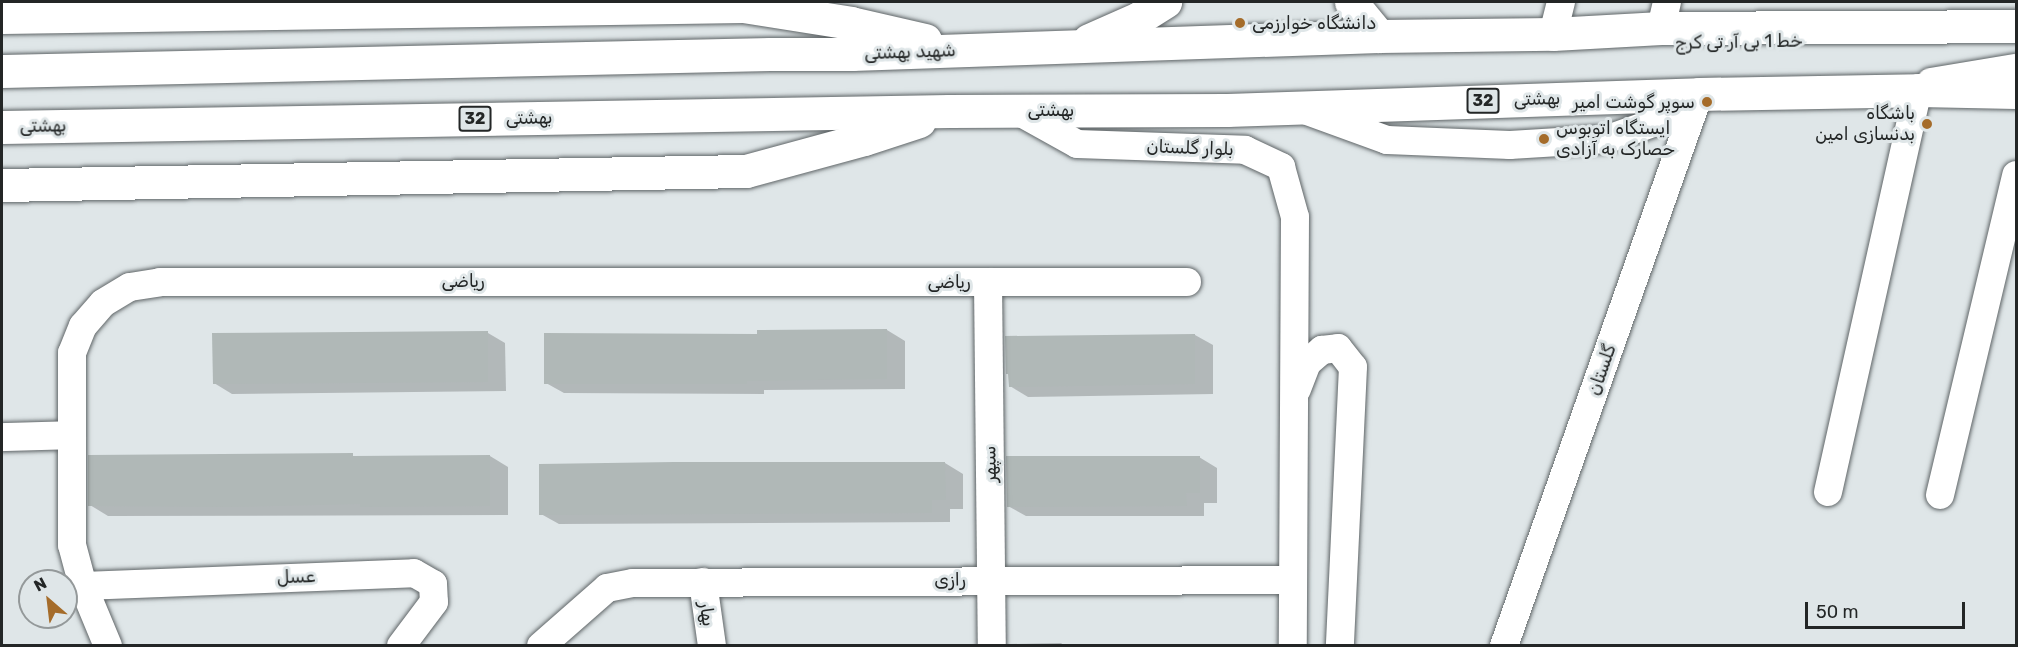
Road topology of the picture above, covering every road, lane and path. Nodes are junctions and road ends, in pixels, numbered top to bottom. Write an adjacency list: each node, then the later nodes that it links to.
1 (1165, 2): 11 (main road)
2 (1351, 2): 9 (main road)
3 (1561, 2): 7 (street)
4 (1664, 15): 6 (main road); 7 (main road)
5 (2, 17): 12 (main road)
6 (2016, 26)
7 (1553, 34): 8 (main road)
8 (1461, 35): 9 (main road); 10 (street, خط 1 بی آر تی کرج)
9 (1379, 36): 11 (main road)
10 (2016, 42)
11 (1072, 47): 12 (main road)
12 (968, 50): 14 (main road, شهید بهشتی)
13 (2016, 68): 15 (street)
14 (4, 70)
15 (1881, 90): 16 (main road, بهشتی / 32); 18 (main road, بهشتی / 32)
16 (1918, 90): 17 (main road, بهشتی / 32); 30 (street)
17 (2016, 92)
18 (1699, 94): 19 (main road, بهشتی / 32); 19 (street); 43 (street, گلستان)
19 (1299, 108): 20 (main road, بهشتی / 32)
20 (1016, 110): 21 (main road, بهشتی / 32); 27 (street, بلوار گلستان)
21 (949, 111): 22 (main road, بهشتى / 32); 24 (main road)
22 (2, 127)
23 (2016, 176): 31 (street)
24 (2, 185)
25 (988, 282): 26 (street, ریاضی); 28 (street, ریاضی); 32 (street, سپهر)
26 (1187, 282)
27 (1294, 397): 33 (street, بلوار گلستان); 42 (street, بلوار گلستان)
28 (72, 435): 29 (street); 35 (street, ریاضی)
29 (2, 437)
30 (1828, 492)
31 (1940, 495)
32 (992, 580): 33 (street, رازی); 34 (street, رازی); 40 (street, سپهر)
33 (1293, 580): 41 (street, بلوار گلستان)
34 (703, 582): 38 (street, رازی); 39 (street, بهار)
35 (83, 586): 36 (street, ریاضی); 37 (street, عسل)
36 (108, 645)
37 (401, 645)
38 (541, 645)
39 (712, 645)
40 (992, 645)
41 (1293, 645)
42 (1340, 645)
43 (1504, 645)

